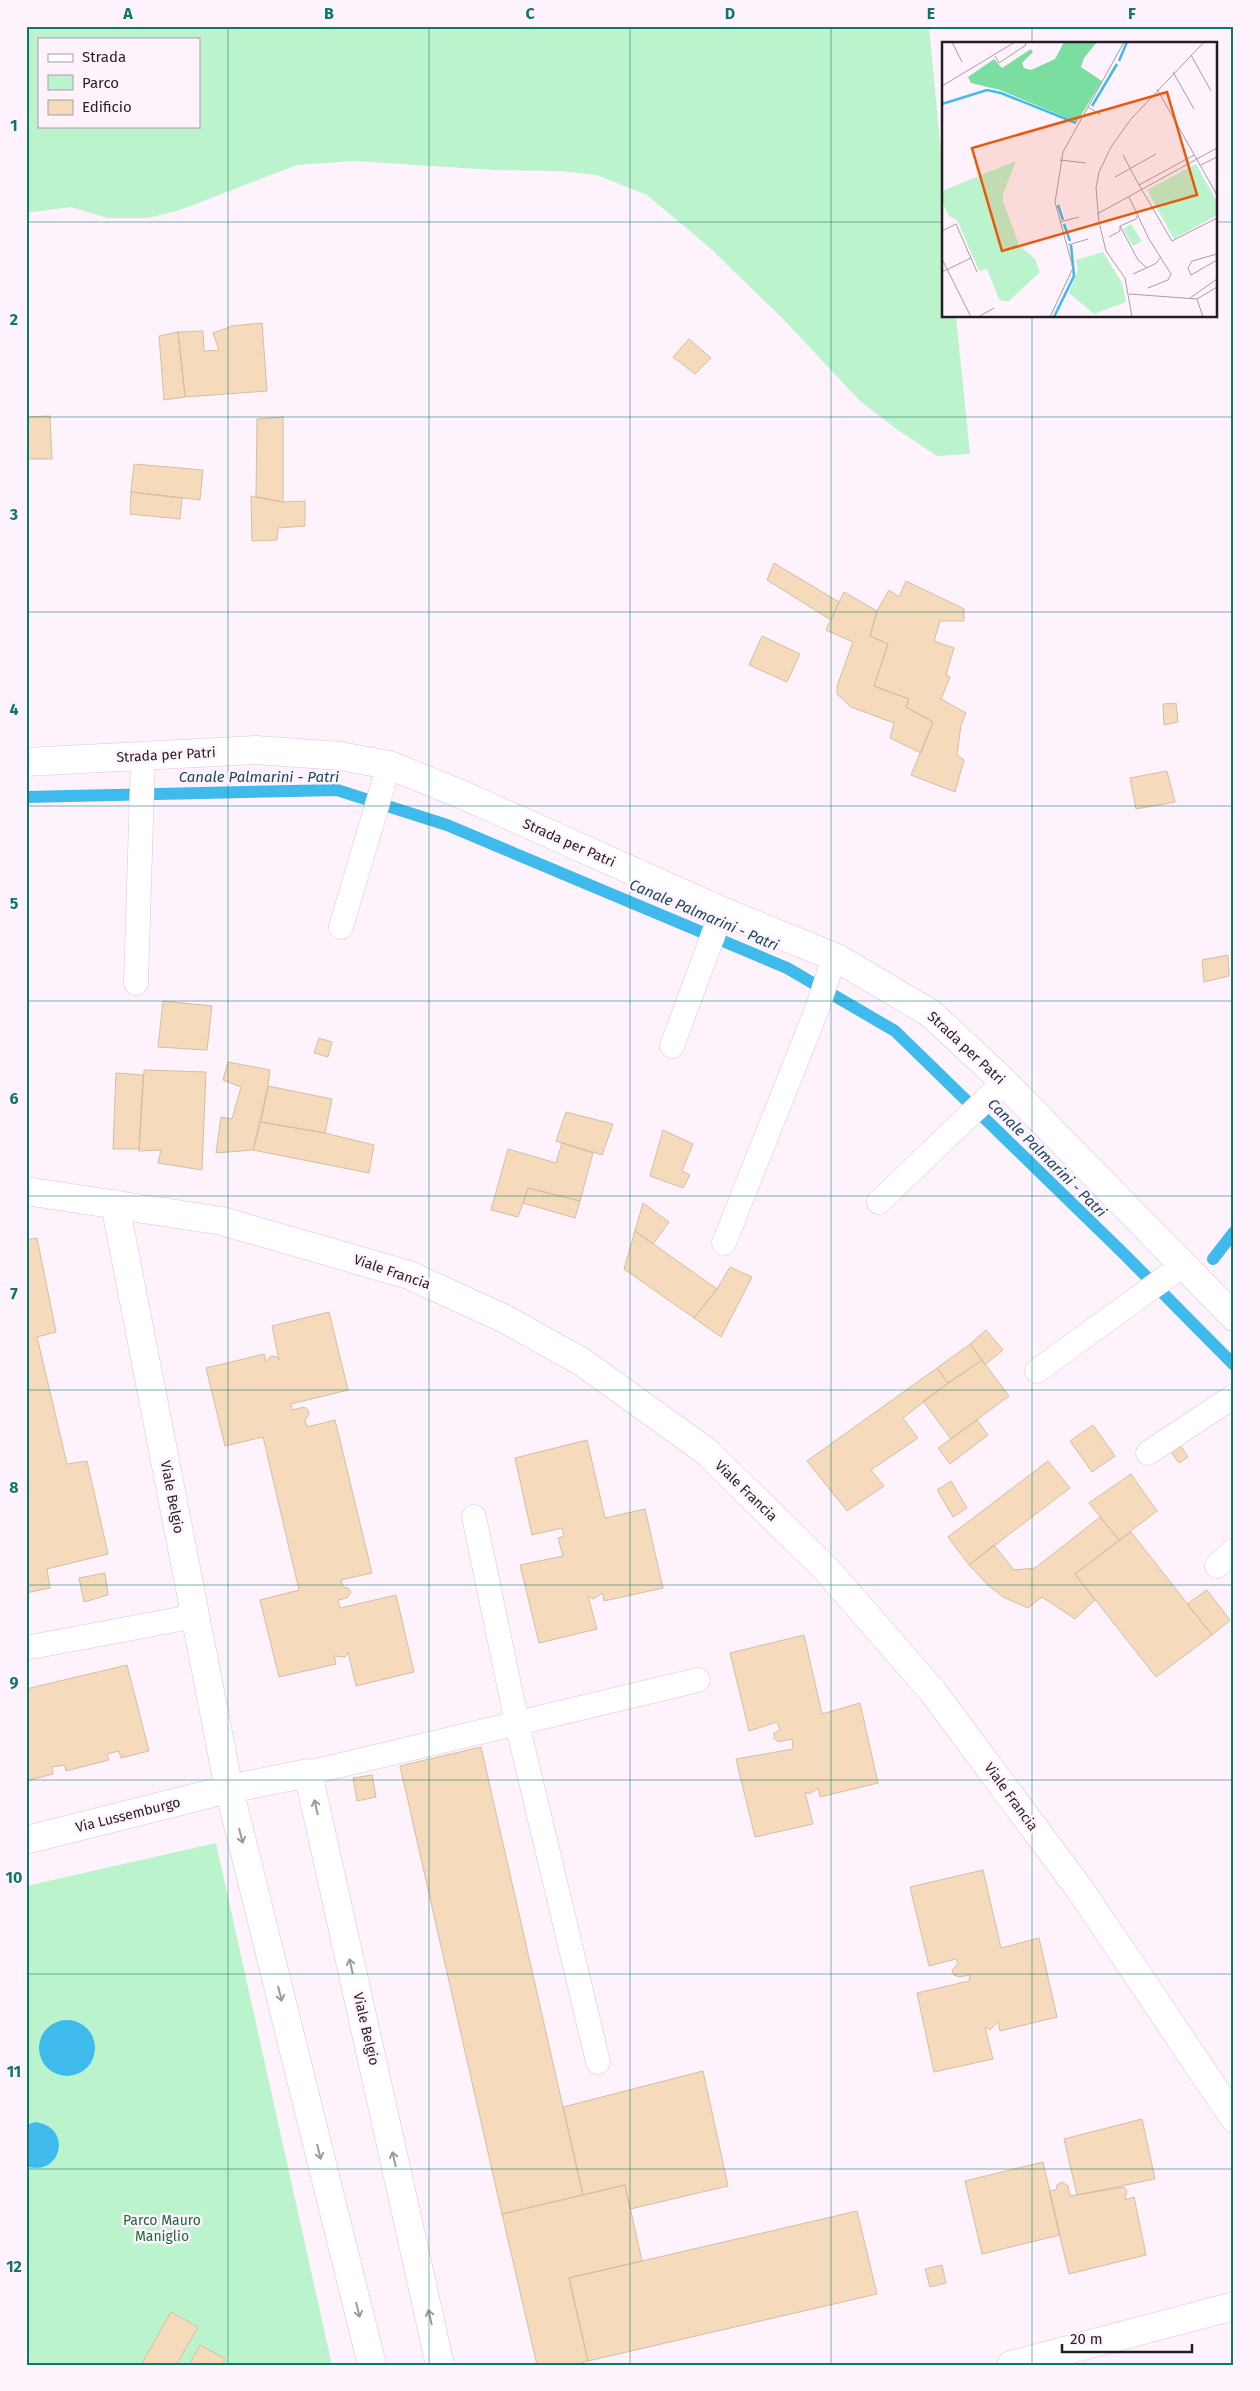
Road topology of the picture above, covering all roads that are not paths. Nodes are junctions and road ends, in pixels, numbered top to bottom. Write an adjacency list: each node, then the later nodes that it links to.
1 (26, 762): 2 (street, Strada per Patri)
2 (142, 763): 3 (street, Strada per Patri); 7 (lane)
3 (386, 773): 4 (street, Strada per Patri); 5 (lane)
4 (720, 918): 6 (street, Strada per Patri); 8 (lane)
5 (341, 928)
6 (834, 964): 9 (street, Strada per Patri); 13 (lane)
7 (136, 983)
8 (672, 1046)
9 (998, 1088): 11 (lane); 14 (street, Strada per Patri)
10 (26, 1191): 12 (street, Viale Francia)
11 (879, 1202)
12 (115, 1204): 20 (street, Viale Belgio); 28 (street, Viale Francia)
13 (724, 1243)
14 (1177, 1270): 15 (street, Strada per Patri); 16 (lane)
15 (1234, 1317)
16 (1037, 1371)
17 (1233, 1396): 18 (lane)
18 (1148, 1453)
19 (474, 1517): 23 (lane)
20 (196, 1616): 21 (lane); 25 (street, Viale Belgio)
21 (26, 1648)
22 (698, 1680): 23 (lane)
23 (517, 1723): 24 (lane); 27 (lane)
24 (308, 1773): 25 (street); 31 (street, Viale Belgio, one-way to 24)
25 (229, 1789): 26 (street, Via Lussemburgo); 30 (street, Viale Belgio, one-way to 30)
26 (26, 1840)
27 (598, 2062)
28 (1234, 2118)
29 (1234, 2306): 32 (street)
30 (372, 2365)
31 (440, 2365)
32 (1011, 2365)

